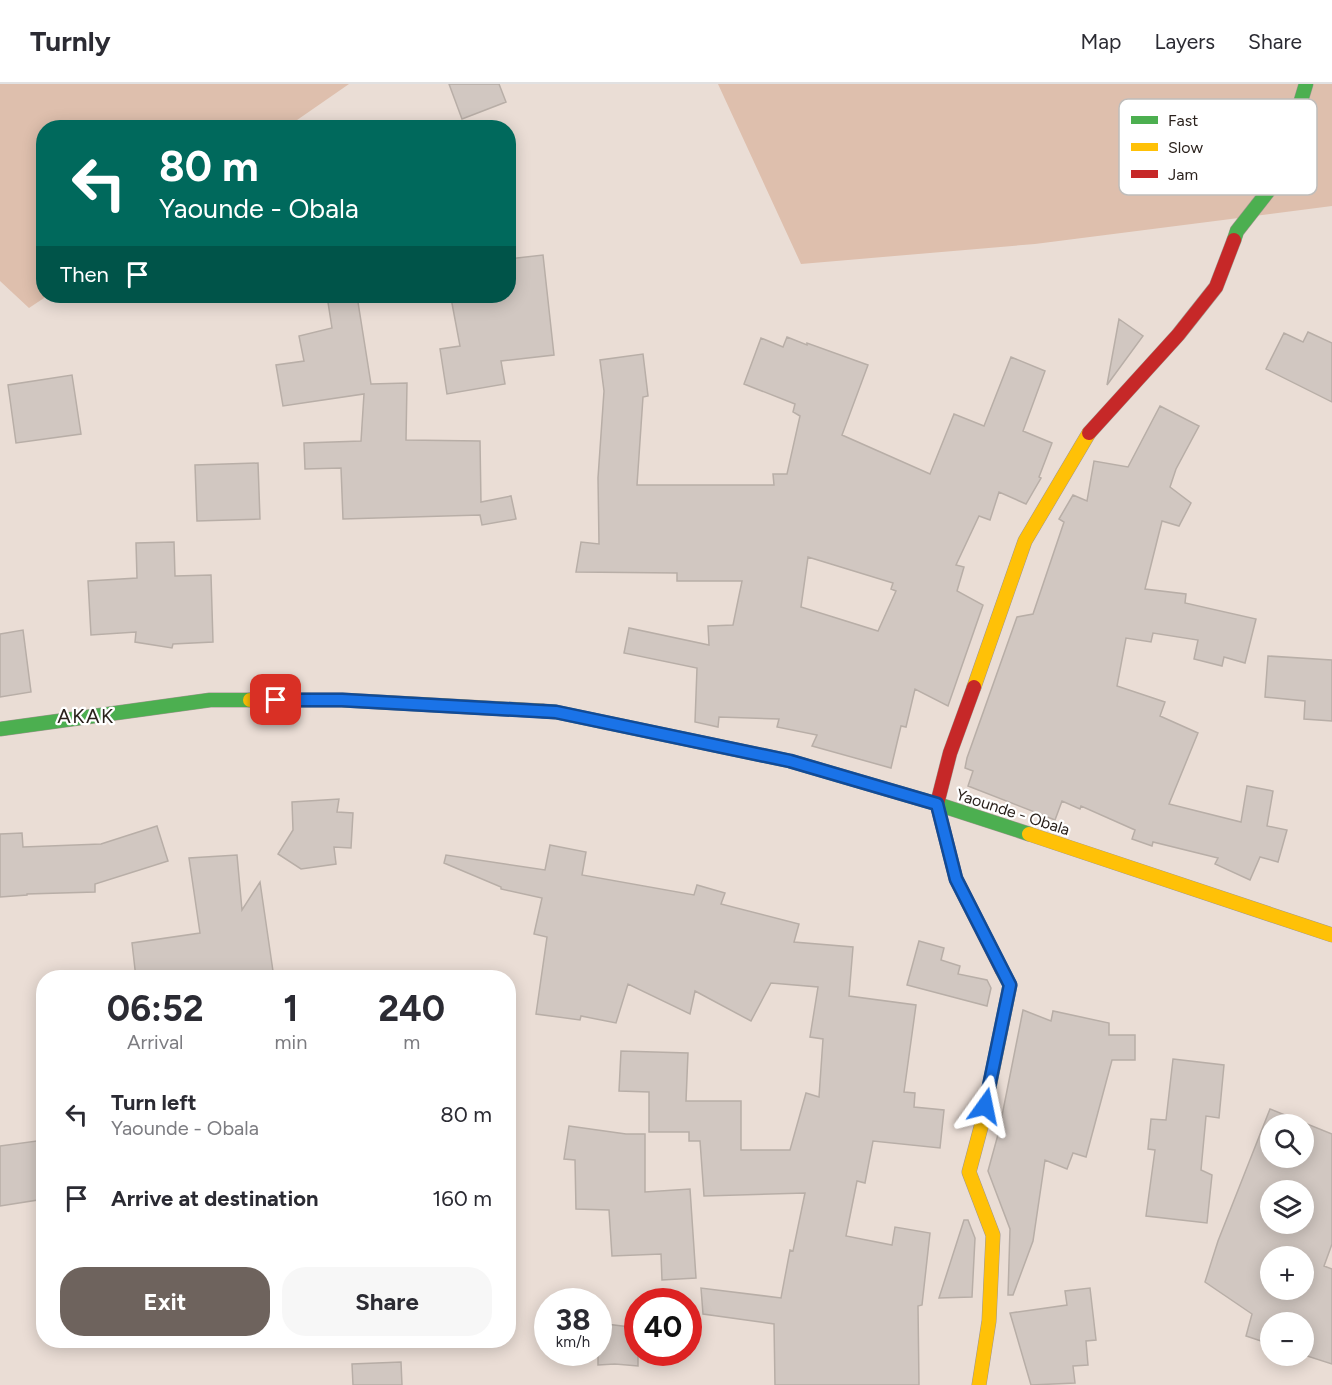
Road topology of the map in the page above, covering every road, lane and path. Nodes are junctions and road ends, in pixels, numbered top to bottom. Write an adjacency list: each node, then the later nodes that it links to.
1 (1306, 84): 2 (main road)
2 (1301, 99)
3 (1265, 195): 5 (main road)
4 (0, 729): 5 (main road, Yaounde - Obala)
5 (937, 804): 6 (main road, Yaounde - Obala); 7 (main road)
6 (1332, 935)
7 (979, 1385)

